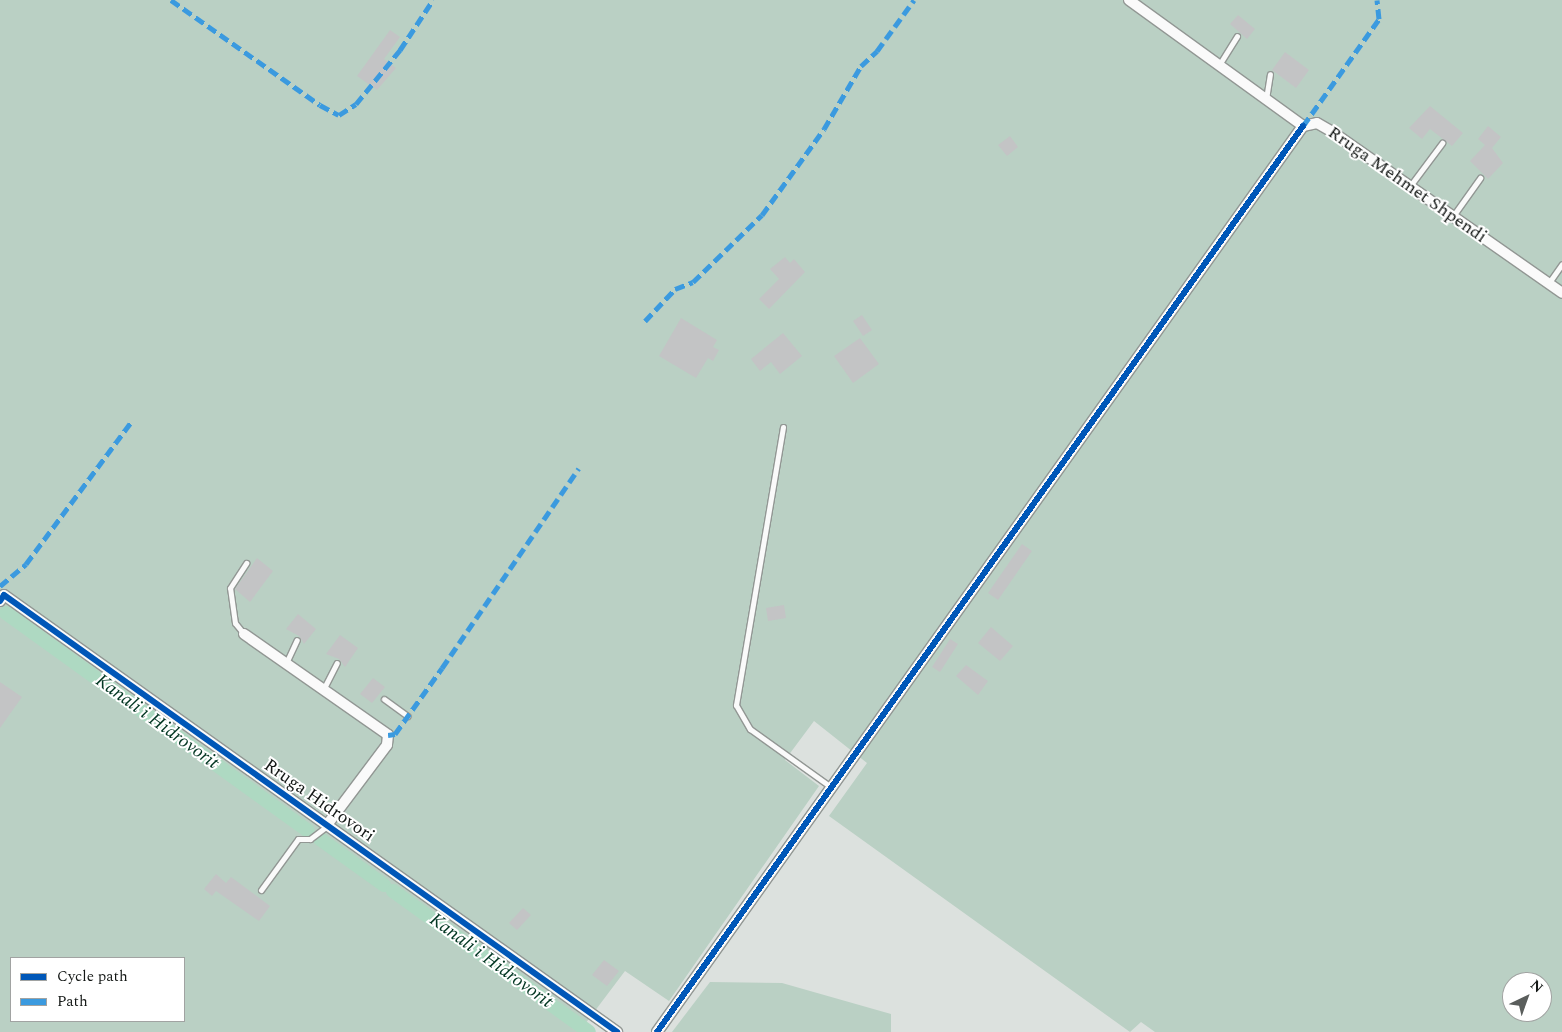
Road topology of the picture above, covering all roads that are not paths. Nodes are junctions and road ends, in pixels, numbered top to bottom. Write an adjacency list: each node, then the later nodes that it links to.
1 (1129, 0): 3 (street, Rruga Mehmet Shpendi)
2 (1237, 36): 3 (lane)
3 (1218, 65): 5 (street, Rruga Mehmet Shpendi)
4 (1270, 74): 5 (lane)
5 (1266, 99): 6 (street, Rruga Mehmet Shpendi)
6 (1302, 126): 9 (street, Rruga Mehmet Shpendi); 24 (street)
7 (1442, 143): 9 (lane)
8 (1480, 178): 10 (lane)
9 (1410, 186): 10 (street, Rruga Mehmet Shpendi)
10 (1453, 216): 12 (street, Rruga Mehmet Shpendi)
11 (1562, 264): 12 (lane)
12 (1548, 284): 13 (street, Rruga Mehmet Shpendi)
13 (1562, 294)
14 (783, 427): 24 (lane)
15 (246, 564): 17 (lane)
16 (2, 598): 25 (street, Rruga Hidrovori)
17 (244, 634): 19 (street)
18 (298, 640): 19 (lane)
19 (287, 661): 21 (street)
20 (337, 662): 21 (lane)
21 (324, 688): 25 (street)
22 (384, 699): 23 (lane)
23 (407, 716)
24 (831, 787): 28 (street)
25 (327, 825): 26 (lane); 27 (street, Rruga Hidrovori)
26 (261, 890)
27 (617, 1032)
28 (656, 1032)

